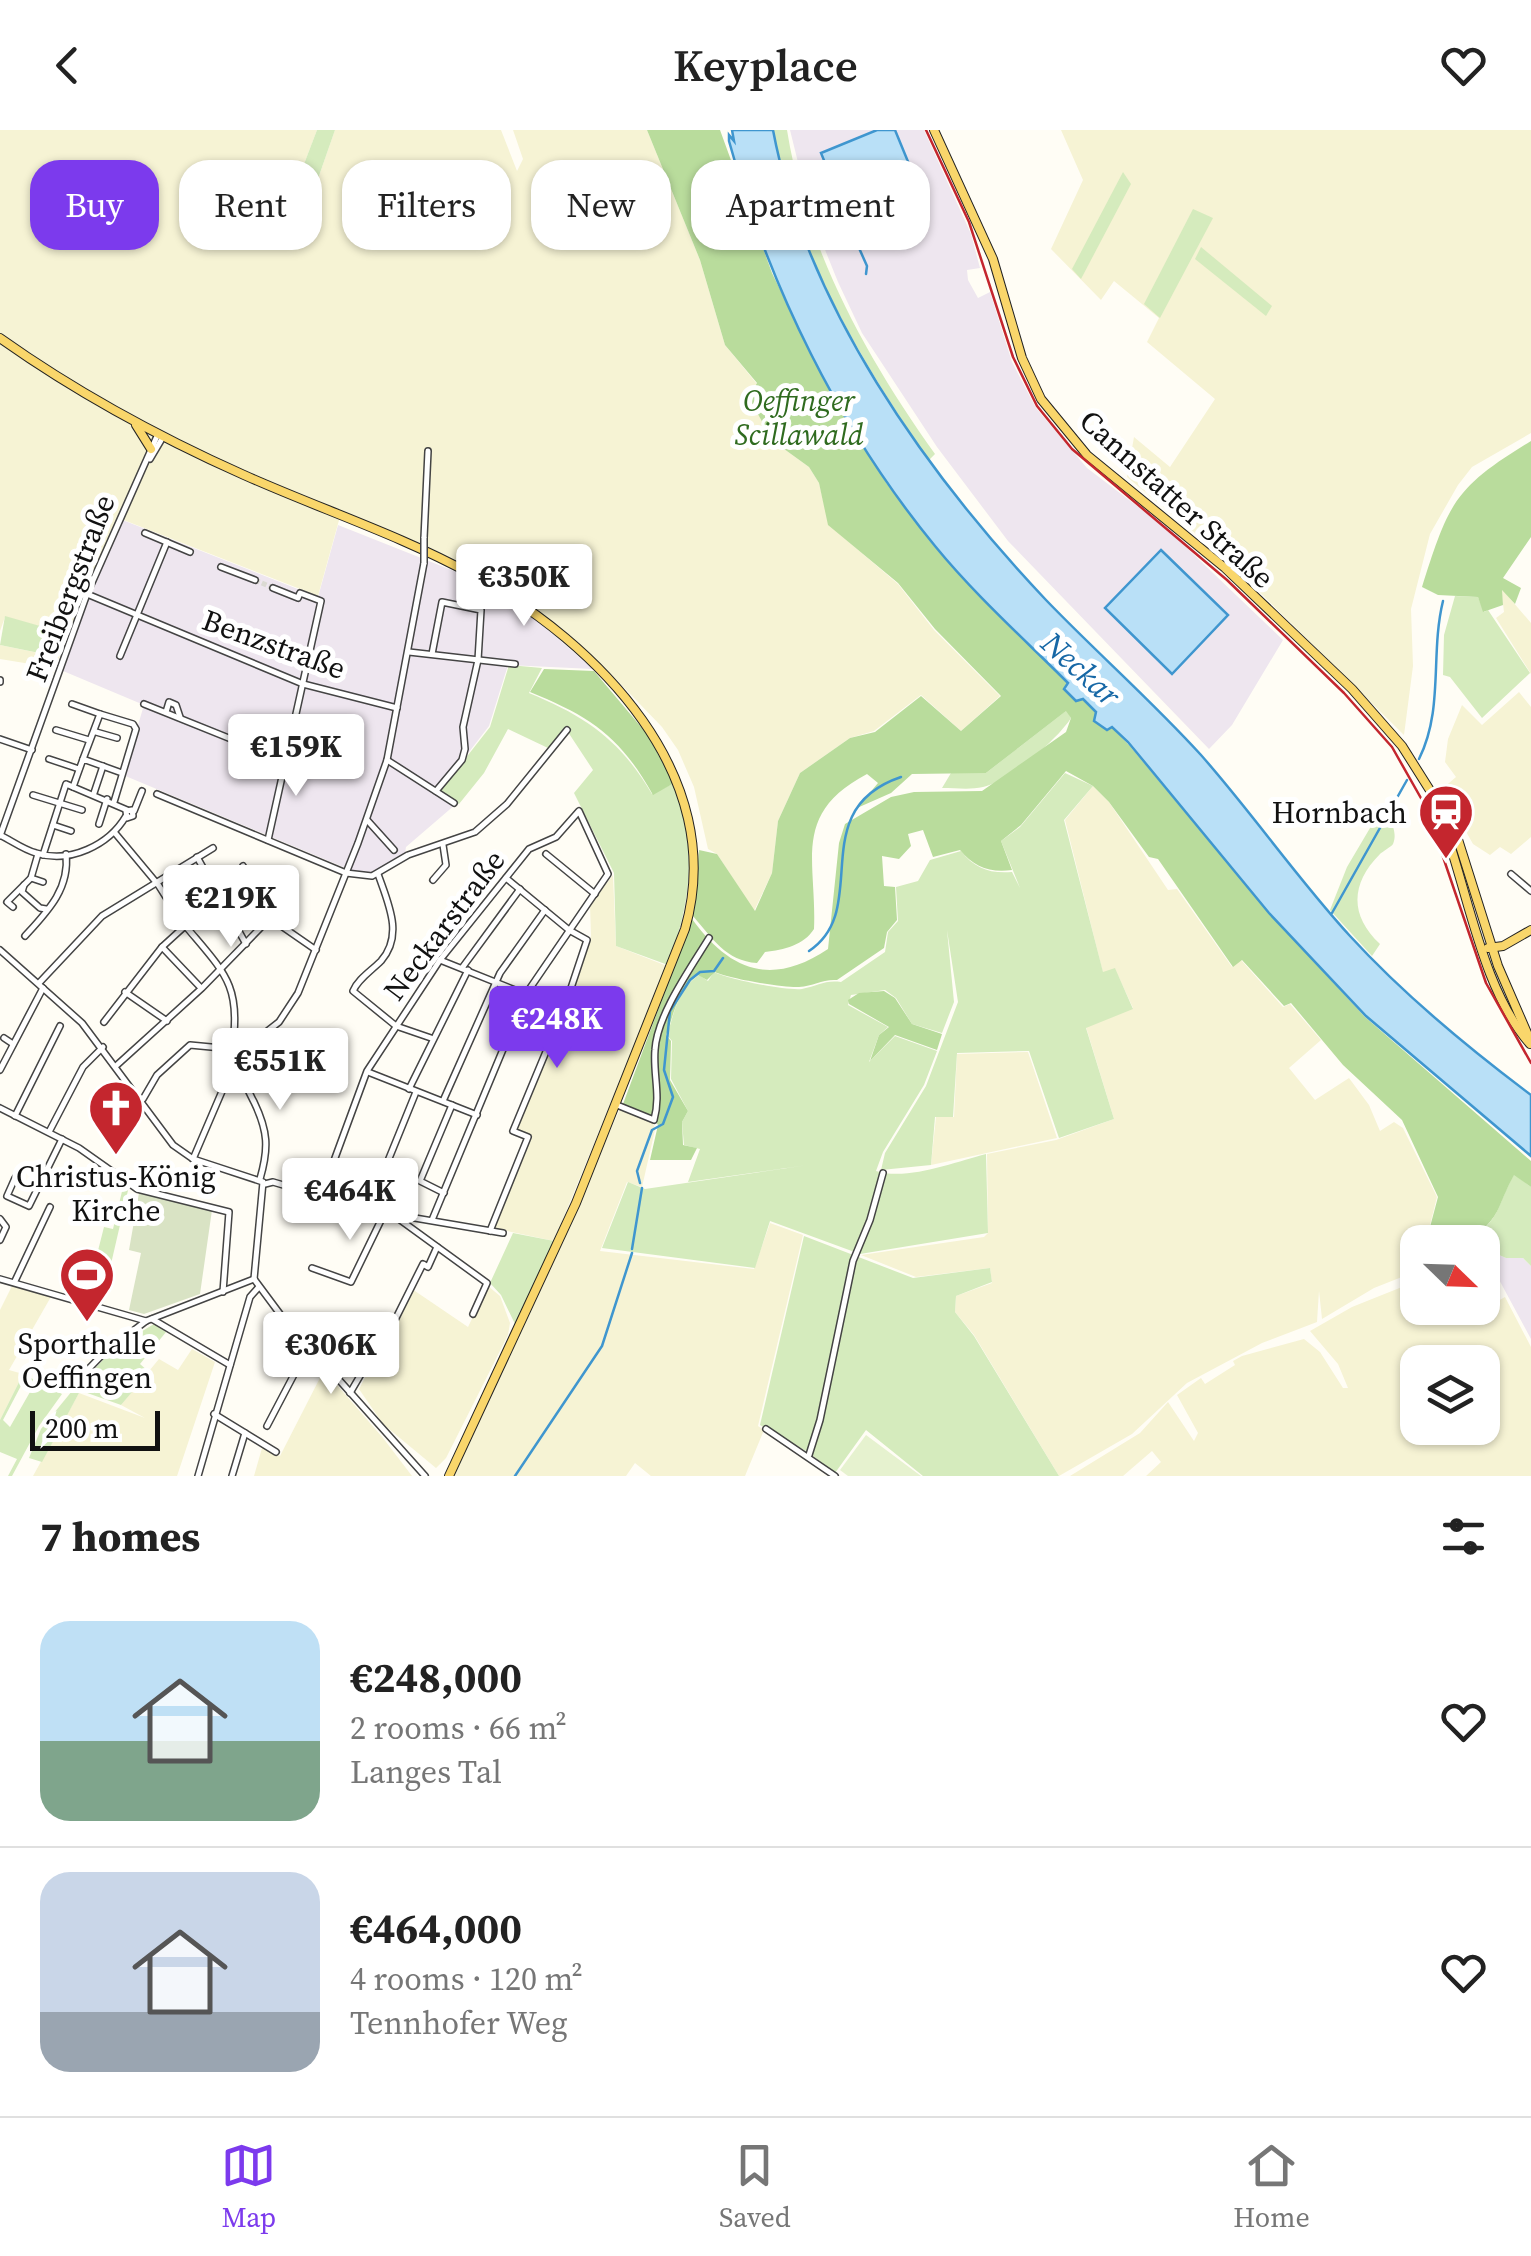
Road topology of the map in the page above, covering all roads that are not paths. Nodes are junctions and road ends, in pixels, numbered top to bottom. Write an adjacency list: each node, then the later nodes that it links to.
1 (936, 134): 91 (main road, Cannstatter Straße)
2 (0, 338): 3 (main road)
3 (129, 418): 4 (main road); 5 (main road)
4 (161, 435): 5 (street, Freibergstraße); 7 (street, Freibergstraße); 123 (main road)
5 (151, 449): 7 (street, Freibergstraße)
6 (428, 451): 16 (street, bridge)
7 (142, 470): 14 (street, Freibergstraße)
8 (145, 533): 9 (street)
9 (167, 542): 10 (street); 15 (street)
10 (190, 552)
11 (221, 567): 12 (street)
12 (254, 580)
13 (273, 588): 21 (street)
14 (87, 594): 15 (street, Benzstraße); 32 (street, Freibergstraße)
15 (137, 615): 18 (street); 21 (street, Benzstraße)
16 (409, 652): 17 (street); 24 (street)
17 (432, 654): 19 (street); 19 (street)
18 (120, 656)
19 (478, 660): 20 (street); 42 (street)
20 (515, 664)
21 (303, 684): 24 (street, Benzstraße); 36 (street)
22 (72, 704): 25 (street)
23 (144, 704): 36 (street)
24 (397, 708): 35 (street)
25 (100, 714): 28 (street); 39 (street)
26 (56, 730): 31 (street)
27 (567, 730): 58 (street)
28 (95, 732): 30 (street); 31 (street)
29 (0, 738): 32 (street)
30 (117, 738)
31 (89, 740): 34 (street)
32 (32, 750): 56 (street, Freibergstraße)
33 (49, 759): 38 (street)
34 (82, 759): 37 (street); 38 (street)
35 (387, 760): 42 (street); 51 (street)
36 (286, 761): 57 (street)
37 (102, 766): 39 (street); 43 (street)
38 (79, 769): 40 (street)
39 (122, 772): 46 (street)
40 (73, 787): 43 (street); 47 (street)
41 (142, 791): 50 (street)
42 (436, 791): 48 (street)
43 (94, 793): 46 (street)
44 (157, 794): 57 (street)
45 (33, 795): 47 (street)
46 (111, 801): 50 (street); 52 (street)
47 (59, 804): 49 (street); 53 (street)
48 (454, 804)
49 (82, 810)
50 (129, 812): 55 (street)
51 (366, 820): 60 (street); 66 (street)
52 (100, 824)
53 (53, 825): 54 (street); 63 (street)
54 (71, 831)
55 (115, 833): 61 (street); 74 (street)
56 (0, 836): 63 (street)
57 (268, 840): 66 (street)
58 (443, 846): 67 (street); 71 (street)
59 (213, 848): 64 (street)
60 (394, 850)
61 (66, 854): 63 (street); 76 (street)
62 (546, 854): 79 (street)
63 (41, 855): 69 (street)
64 (197, 858): 74 (street); 90 (street)
65 (243, 866): 83 (street)
66 (346, 873): 67 (street); 95 (street)
67 (378, 874): 108 (street)
68 (1511, 874): 78 (street)
69 (31, 878): 72 (street); 75 (street)
70 (506, 878): 77 (street); 79 (street, Neckarstraße); 96 (street, Neckarstraße)
71 (433, 880)
72 (43, 882)
73 (55, 882): 76 (street)
74 (156, 882): 84 (street); 101 (street)
75 (24, 885): 80 (street); 81 (street)
76 (65, 885): 81 (street)
77 (520, 890): 82 (street); 99 (street)
78 (1531, 891)
79 (595, 894): 85 (street)
80 (13, 907)
81 (46, 909): 87 (street)
82 (545, 910): 85 (street); 100 (street)
83 (272, 916): 90 (street); 95 (street)
84 (185, 926): 93 (street); 98 (street)
85 (569, 930): 104 (street); 140 (street)
86 (1531, 930): 88 (main road)
87 (25, 936)
88 (1518, 937): 91 (main road); 92 (main road)
89 (709, 938): 123 (street)
90 (246, 944): 98 (street)
91 (1489, 946): 92 (main road); 97 (main road); 112 (main road)
92 (1504, 946): 97 (main road)
93 (162, 947): 102 (street); 103 (street)
94 (0, 950): 101 (street)
95 (316, 950): 114 (street)
96 (440, 960): 99 (street); 108 (street, Neckarstraße)
97 (1498, 966): 112 (main road)
98 (223, 968): 102 (street); 114 (street)
99 (465, 969): 100 (street); 110 (street)
100 (497, 980): 104 (street); 121 (street)
101 (42, 985): 111 (street); 113 (street)
102 (202, 988): 105 (street)
103 (124, 992): 105 (street); 106 (street)
104 (526, 994): 125 (street)
105 (168, 1021): 115 (street)
106 (104, 1022)
107 (60, 1026): 126 (street)
108 (396, 1026): 110 (street); 118 (street, Neckarstraße)
109 (4, 1038): 111 (street)
110 (431, 1038): 119 (street)
111 (13, 1044): 117 (street)
112 (1531, 1044)
113 (103, 1047): 115 (street); 127 (street)
114 (235, 1052): 116 (street); 120 (street)
115 (117, 1065): 120 (street)
116 (232, 1069): 129 (street); 132 (street)
117 (0, 1070)
118 (367, 1072): 119 (street); 134 (street, Neckarstraße)
119 (413, 1090): 121 (street); 136 (street)
120 (143, 1099): 129 (street)
121 (443, 1101): 122 (street)
122 (452, 1105): 125 (street); 133 (street)
123 (617, 1105): 165 (main road)
124 (0, 1110): 126 (street)
125 (476, 1115): 133 (street)
126 (15, 1116): 127 (street)
127 (49, 1133): 128 (street)
128 (62, 1139): 131 (street); 150 (street)
129 (193, 1160): 132 (street)
130 (882, 1173): 164 (street)
131 (16, 1178)
132 (263, 1182): 134 (street); 145 (street)
133 (444, 1193): 139 (street)
134 (322, 1196): 136 (street)
135 (50, 1207): 147 (street)
136 (368, 1210): 137 (street)
137 (387, 1212): 139 (street); 143 (street); 144 (street)
138 (0, 1219): 142 (street)
139 (432, 1220): 140 (street)
140 (490, 1230): 141 (street)
141 (503, 1233)
142 (0, 1240)
143 (438, 1247): 151 (street); 158 (street)
144 (312, 1268)
145 (254, 1279): 148 (street); 149 (street)
146 (0, 1280): 147 (street)
147 (12, 1282): 152 (street)
148 (244, 1284): 149 (street); 150 (street)
149 (255, 1290): 154 (street); 155 (street)
150 (222, 1292): 152 (street)
151 (473, 1314)
152 (149, 1320): 155 (street); 157 (street)
153 (348, 1331): 156 (street)
154 (309, 1346): 156 (street); 160 (street)
155 (230, 1365): 159 (street)
156 (327, 1367): 158 (street)
157 (71, 1387)
158 (350, 1393): 168 (street)
159 (214, 1414): 162 (street); 166 (street)
160 (267, 1426)
161 (766, 1429): 164 (street)
162 (245, 1432): 163 (street); 167 (street)
163 (276, 1452)
164 (809, 1455): 169 (street)
165 (448, 1475)
166 (198, 1476)
167 (232, 1476)
168 (425, 1476)
169 (835, 1476)

